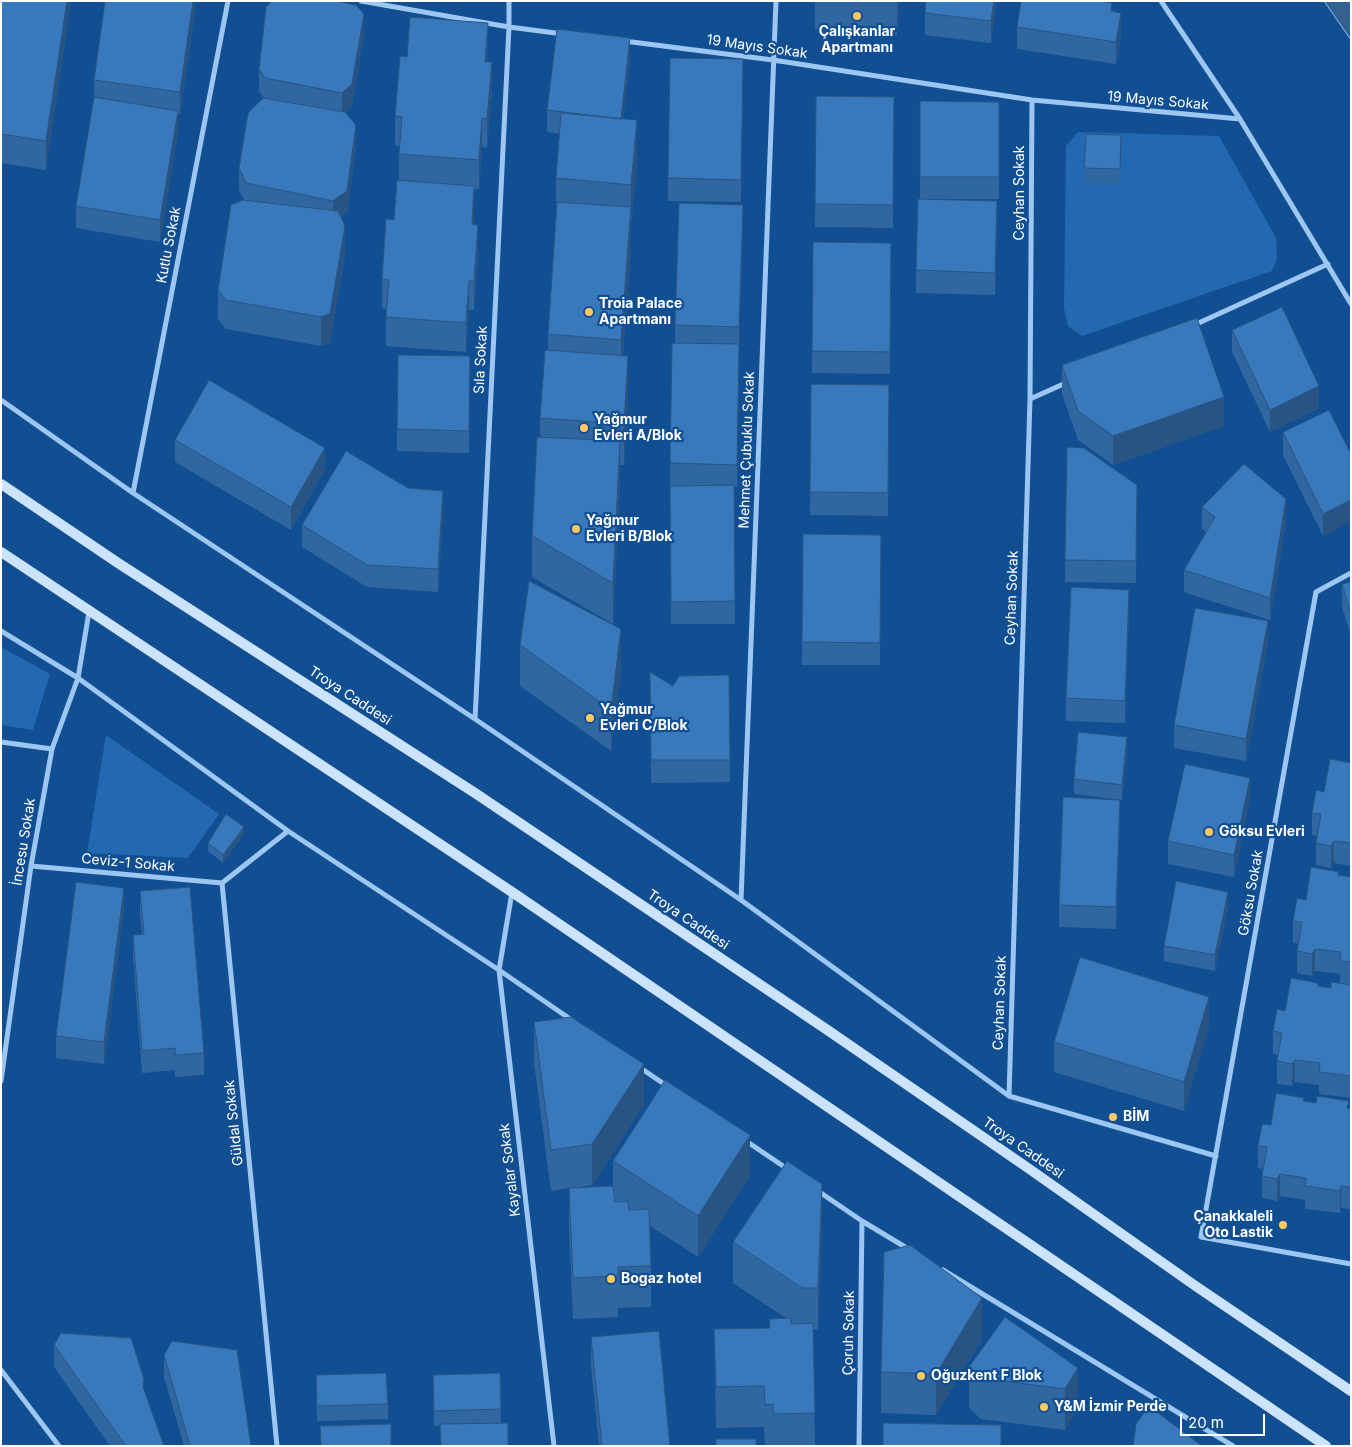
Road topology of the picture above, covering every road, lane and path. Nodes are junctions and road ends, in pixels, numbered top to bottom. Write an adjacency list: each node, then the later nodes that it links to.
1 (228, 1): 19 (street, Kutlu Sokak)
2 (361, 1): 6 (street)
3 (509, 1): 6 (street, Sıla Sokak)
4 (776, 1): 9 (street, Mehmet Çubuklu Sokak)
5 (1162, 1): 11 (street)
6 (509, 27): 7 (street); 25 (street, Sıla Sokak)
7 (568, 34)
8 (617, 40): 9 (street, 19 Mayıs Sokak)
9 (773, 60): 10 (street, 19 Mayıs Sokak); 32 (street, Mehmet Çubuklu Sokak)
10 (1032, 100): 11 (street, 19 Mayıs Sokak); 16 (street, Ceyhan Sokak)
11 (1240, 119): 12 (street)
12 (1328, 264): 13 (street); 14 (street)
13 (1351, 304)
14 (1184, 330)
15 (1075, 379): 16 (street)
16 (1030, 399): 40 (street, Ceyhan Sokak)
17 (1, 400): 19 (street)
18 (1, 484): 50 (main road, Troya Caddesi)
19 (132, 493): 25 (street)
20 (1, 552): 22 (main road)
21 (1351, 573): 42 (street, Göksu Sokak)
22 (90, 611): 24 (street, İncesu Sokak); 31 (main road)
23 (1, 631): 24 (street)
24 (78, 678): 27 (street, İncesu Sokak); 28 (street)
25 (475, 719): 32 (street)
26 (1, 742): 27 (street)
27 (52, 749): 29 (street, İncesu Sokak)
28 (288, 831): 30 (street); 33 (street)
29 (31, 866): 30 (street, Ceviz-1 Sokak); 36 (street, İncesu Sokak)
30 (222, 883): 52 (street, Güldal Sokak)
31 (512, 892): 33 (street, Kayalar Sokak); 56 (main road)
32 (741, 900): 40 (street)
33 (498, 970): 34 (street); 53 (street, Kayalar Sokak)
34 (579, 1026)
35 (1, 1029): 36 (street)
36 (8, 1031): 38 (street, İncesu Sokak)
37 (636, 1065): 39 (street)
38 (1, 1081)
39 (676, 1093)
40 (1009, 1096): 42 (street)
41 (741, 1137): 43 (street)
42 (1216, 1156): 47 (street, Göksu Sokak)
43 (797, 1176)
44 (813, 1187): 45 (street)
45 (862, 1221): 46 (street); 54 (street, Çoruh Sokak)
46 (912, 1251)
47 (1351, 1264)
48 (938, 1267): 55 (street)
49 (1, 1370): 51 (street)
50 (1351, 1391)
51 (59, 1446)
52 (277, 1446)
53 (554, 1446)
54 (859, 1446)
55 (1234, 1446)
56 (1326, 1446)

